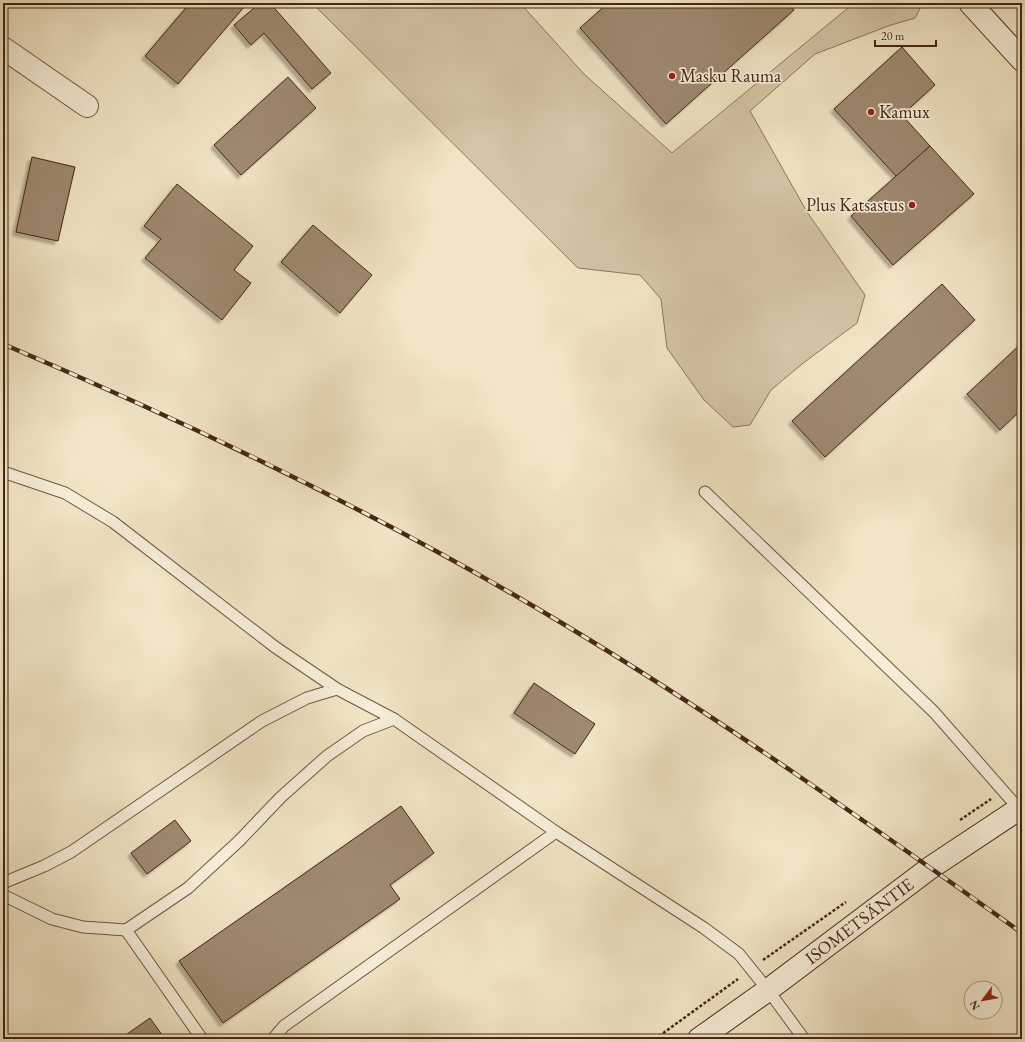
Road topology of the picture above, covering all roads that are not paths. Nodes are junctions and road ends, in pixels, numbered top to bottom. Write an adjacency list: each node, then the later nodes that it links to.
1 (970, 3): 3 (main road)
2 (3, 48): 4 (main road)
3 (1022, 60)
4 (87, 106)
5 (3, 472): 7 (lane)
6 (705, 492): 9 (lane)
7 (337, 689): 8 (lane); 11 (lane)
8 (394, 719): 10 (lane); 13 (lane)
9 (1021, 808): 14 (main road, ISOMETSÄNTIE)
10 (556, 832): 14 (lane); 16 (lane)
11 (3, 883)
12 (3, 895): 13 (lane)
13 (126, 930): 15 (lane)
14 (768, 990): 17 (main road, ISOMETSÄNTIE); 18 (lane)
15 (202, 1039)
16 (273, 1039)
17 (699, 1039)
18 (804, 1039)

